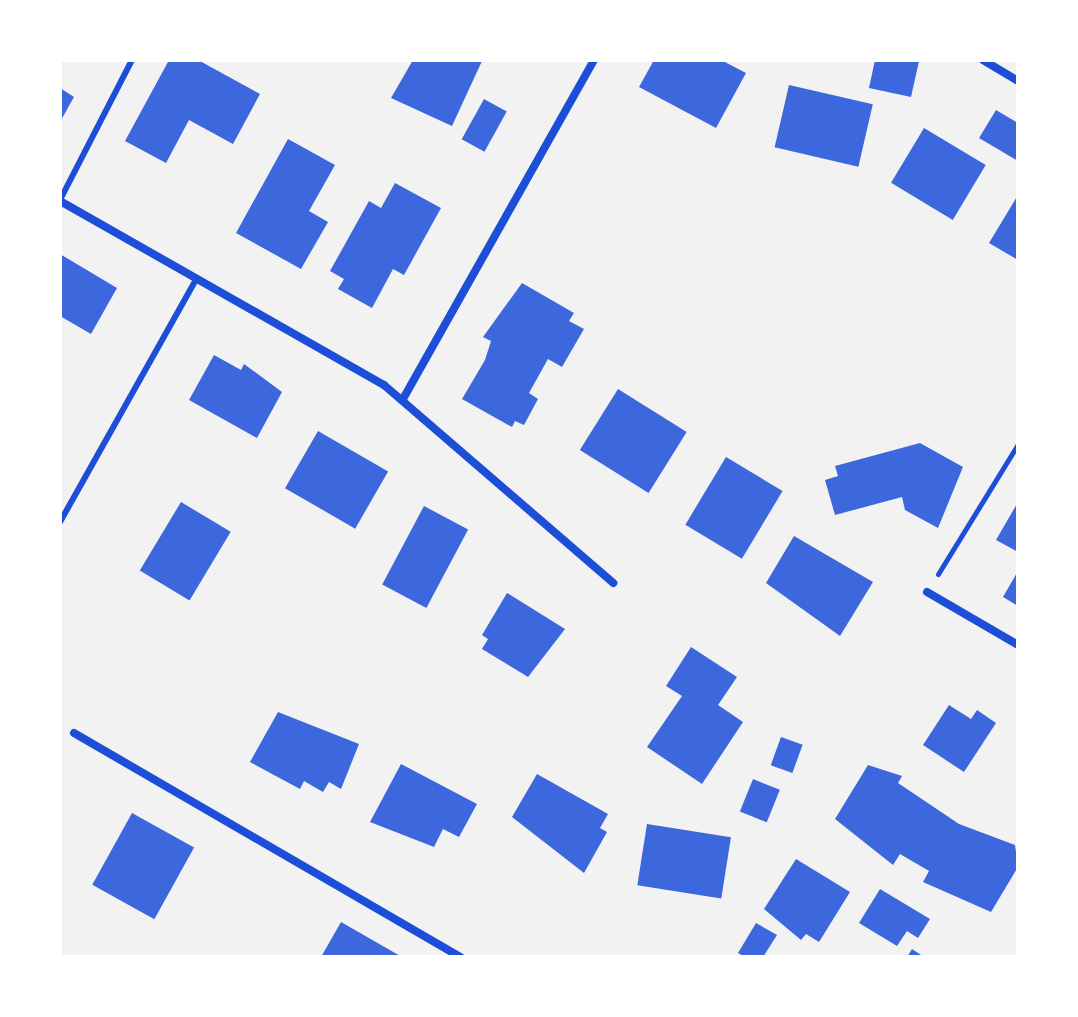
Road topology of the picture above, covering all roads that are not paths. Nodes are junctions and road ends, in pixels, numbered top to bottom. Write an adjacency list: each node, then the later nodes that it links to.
1 (132, 60): 5 (lane)
2 (594, 60): 7 (street)
3 (983, 60): 4 (street)
4 (1018, 81)
5 (60, 200): 6 (street)
6 (197, 278): 7 (street); 8 (lane)
7 (403, 399): 9 (street)
8 (60, 522)
9 (613, 583)
10 (927, 592): 11 (street)
11 (1018, 645)
12 (74, 733): 13 (street)
13 (461, 957)

